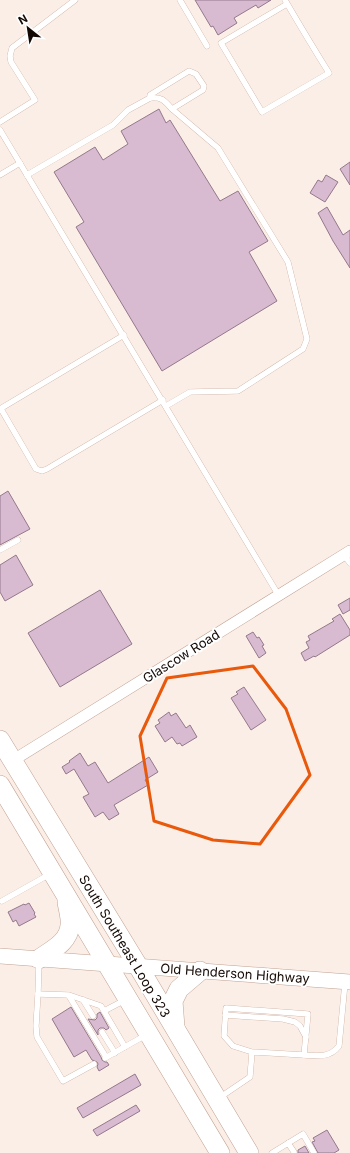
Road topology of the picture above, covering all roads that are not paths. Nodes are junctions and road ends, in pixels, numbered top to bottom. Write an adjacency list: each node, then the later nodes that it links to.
1 (75, 0): 7 (lane)
2 (180, 0): 4 (lane)
3 (286, 2): 3 (lane)
4 (207, 46)
5 (150, 98): 6 (lane); 6 (lane); 11 (lane)
6 (172, 109): 14 (lane)
7 (0, 122)
8 (0, 130): 9 (lane)
9 (20, 163): 10 (lane); 11 (lane)
10 (0, 175)
11 (27, 175): 12 (lane)
12 (124, 335): 13 (lane); 15 (lane)
13 (163, 400): 14 (lane); 15 (lane)
14 (166, 406): 19 (lane)
15 (0, 409)
16 (18, 540): 17 (lane)
17 (0, 550)
18 (348, 556): 19 (street, Glascow Road)
19 (279, 596): 21 (street, Glascow Road)
20 (0, 740): 21 (highway, South Southeast Loop 323)
21 (12, 761): 29 (highway, South Southeast Loop 323)
22 (4, 797): 23 (highway, South Southeast Loop 323)
23 (53, 872): 24 (highway, South Southeast Loop 323); 25 (lane)
24 (65, 893): 27 (highway); 28 (highway, South Southeast Loop 323)
25 (2, 902)
26 (0, 956): 27 (main road, Old Henderson Highway)
27 (39, 959): 28 (main road, Old Henderson Highway); 32 (lane)
28 (107, 965): 29 (main road, Old Henderson Highway); 34 (highway, South Southeast Loop 323)
29 (138, 966): 30 (main road, Old Henderson Highway); 39 (highway, South Southeast Loop 323)
30 (200, 971): 31 (main road, Old Henderson Highway); 39 (highway)
31 (348, 981): 46 (lane)
32 (38, 994): 33 (lane); 47 (lane)
33 (69, 995): 35 (lane); 45 (lane)
34 (127, 998): 36 (lane); 41 (highway, South Southeast Loop 323)
35 (83, 1000): 36 (lane); 38 (lane)
36 (104, 1011): 43 (lane)
37 (225, 1015): 42 (lane); 42 (lane); 44 (lane)
38 (93, 1016)
39 (175, 1028): 48 (highway, South Southeast Loop 323)
40 (102, 1032): 45 (lane)
41 (148, 1034): 43 (lane); 52 (highway, South Southeast Loop 323)
42 (306, 1037): 46 (lane)
43 (126, 1047): 45 (lane)
44 (252, 1052): 46 (lane); 48 (lane)
45 (115, 1053)
46 (304, 1055)
47 (94, 1064)
48 (217, 1100): 53 (highway, South Southeast Loop 323)
49 (288, 1143): 50 (lane); 51 (lane); 54 (lane)
50 (275, 1152)
51 (294, 1152)
52 (220, 1153)
53 (249, 1153)
54 (314, 1153)

